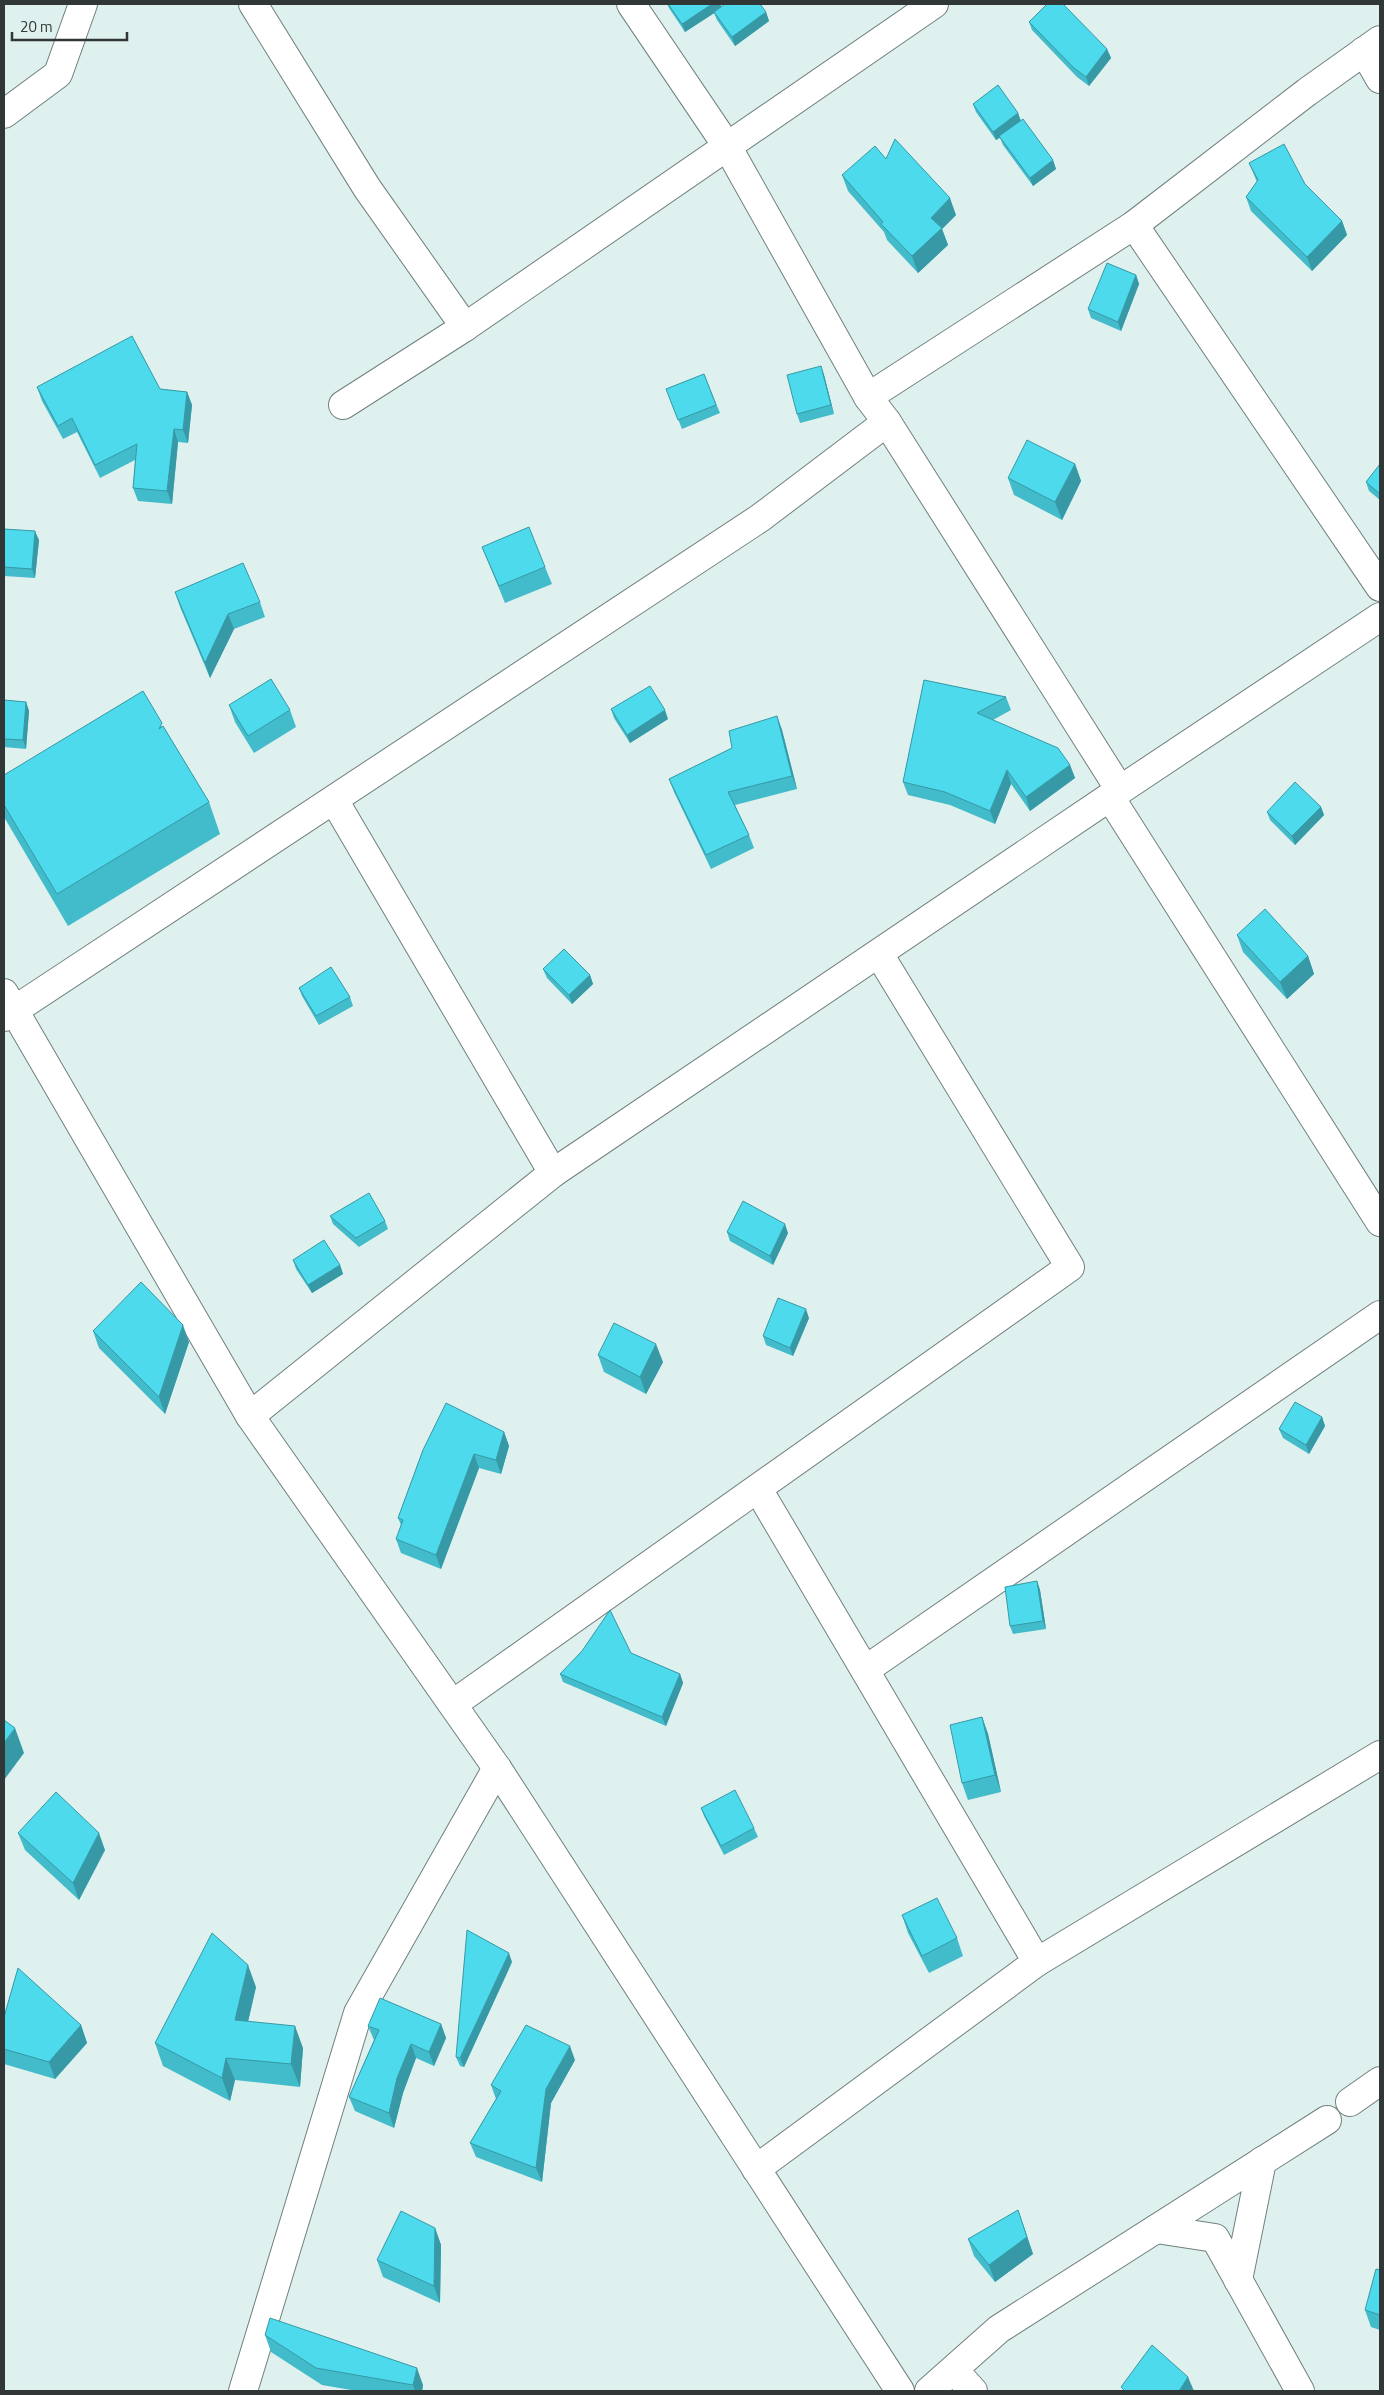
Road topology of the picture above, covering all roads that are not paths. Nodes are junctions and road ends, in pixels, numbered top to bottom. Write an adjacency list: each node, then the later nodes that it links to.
1 (83, 4): 7 (street)
2 (253, 4): 10 (street)
3 (631, 4): 8 (street)
4 (934, 4): 8 (street)
5 (1372, 46): 6 (street); 9 (street)
6 (1380, 78)
7 (4, 114)
8 (727, 146): 10 (street); 11 (street)
9 (1134, 225): 11 (street); 14 (street)
10 (465, 327): 12 (street)
11 (868, 397): 13 (street)
12 (343, 405)
13 (887, 422): 16 (street); 17 (street)
14 (1380, 587)
15 (1380, 616): 16 (street)
16 (1115, 794): 18 (street); 21 (street)
17 (334, 800): 19 (street); 20 (street)
18 (878, 954): 20 (street); 24 (street)
19 (7, 1007): 23 (street)
20 (553, 1173): 23 (street)
21 (1380, 1222)
22 (1380, 1315): 25 (street)
23 (250, 1416): 26 (street)
24 (758, 1489): 25 (street); 26 (street)
25 (865, 1670): 29 (street)
26 (453, 1704): 28 (street)
27 (1380, 1755): 29 (street)
28 (497, 1768): 34 (street); 38 (street)
29 (1038, 1962): 34 (street)
30 (1380, 2081): 31 (street)
31 (1350, 2102)
32 (1327, 2120): 33 (street)
33 (1262, 2161): 35 (street); 36 (street)
34 (756, 2168): 39 (street)
35 (1156, 2229): 36 (street); 37 (street)
36 (1238, 2280): 42 (street)
37 (954, 2370): 40 (street); 41 (street)
38 (243, 2391)
39 (900, 2391)
40 (929, 2391)
41 (973, 2391)
42 (1300, 2391)

